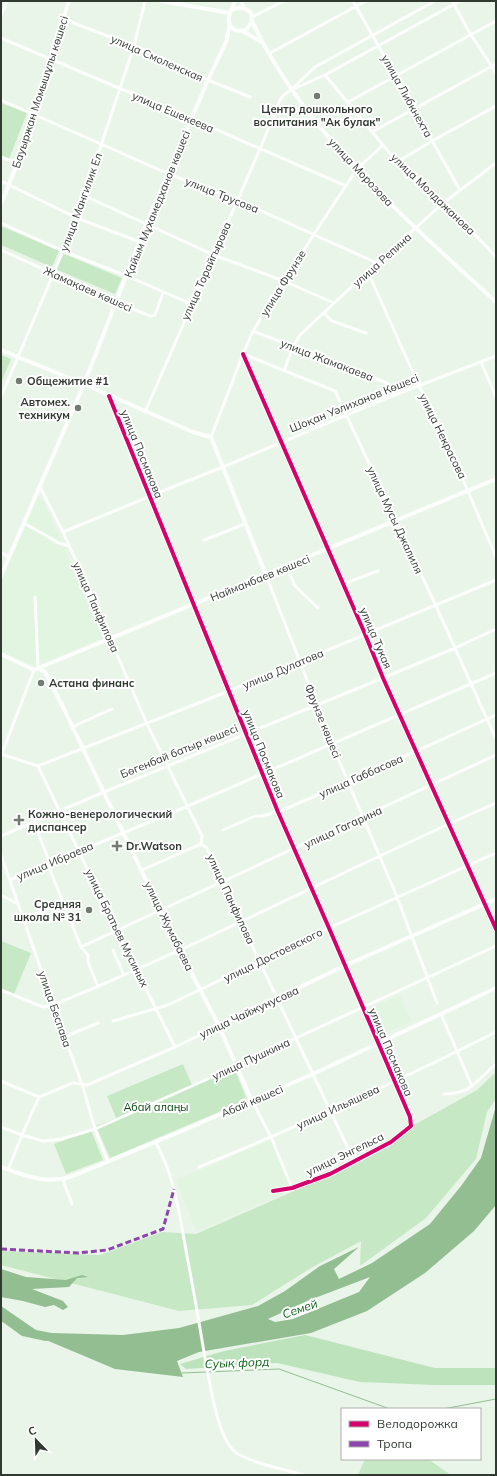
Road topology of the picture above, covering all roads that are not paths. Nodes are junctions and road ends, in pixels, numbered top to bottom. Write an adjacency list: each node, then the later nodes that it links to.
1 (7, 1): 16 (street)
2 (69, 1): 18 (street, Бауыржан Момышұлы көшесі)
3 (145, 1): 27 (street, улица Мангилик Ел)
4 (161, 1): 15 (street)
5 (235, 1): 15 (street)
6 (241, 1): 14 (street)
7 (284, 1): 17 (street)
8 (353, 1): 13 (street, улица Либкнехта)
9 (366, 1): 13 (street)
10 (436, 1): 22 (street, улица Торайгырова)
11 (460, 1): 12 (street, улица Торайгырова)
12 (453, 3): 23 (street); 26 (street, улица Торайгырова)
13 (356, 6): 22 (street, улица Либкнехта); 28 (street)
14 (244, 8): 15 (street); 17 (street)
15 (231, 12): 20 (street)
16 (1, 16)
17 (252, 19): 21 (street); 25 (street, улица Морозова)
18 (63, 20): 27 (street, улица Смоленская); 29 (street, Бауыржан Момышұлы көшесі)
19 (496, 21): 23 (street)
20 (230, 24): 21 (street); 35 (street, Қайым Мұхамедханов көшесі)
21 (242, 31): 25 (street)
22 (373, 35): 26 (street, улица Либкнехта); 37 (street, улица Торайгырова)
23 (471, 35): 31 (street); 34 (street)
24 (1, 38): 29 (street, улица Ешекеева)
25 (262, 42): 28 (street, улица Морозова)
26 (378, 45): 33 (street, улица Торайгырова); 34 (street, улица Либкнехта)
27 (134, 46): 35 (street, улица Смоленская); 36 (street, улица Мангилик Ел)
28 (270, 53): 37 (street, улица Морозова)
29 (51, 59): 36 (street, улица Ешекеева); 43 (street, Бауыржан Момышұлы көшесі)
30 (496, 64): 31 (street)
31 (492, 66): 32 (street); 42 (street)
32 (496, 73)
33 (325, 75): 37 (street, улица Торайгырова); 40 (street, улица Молдажанова)
34 (396, 76): 40 (street); 42 (street, улица Либкнехта)
35 (208, 80): 38 (street, улица Смоленская); 44 (street, Қайым Мұхамедханов көшесі)
36 (120, 89): 44 (street, улица Ешекеева); 47 (street, улица Мангилик Ел)
37 (291, 90): 49 (street, улица Торайгырова); 54 (street, улица Морозова)
38 (250, 97)
39 (1, 100): 43 (street, улица Трусова)
40 (348, 102): 45 (street, улица Молдажанова)
41 (496, 106): 46 (street)
42 (414, 109): 45 (street); 46 (street, улица Либкнехта)
43 (34, 114): 47 (street, улица Трусова); 52 (street, Бауыржан Момышұлы көшесі)
44 (192, 119): 49 (street, улица Ешекеева); 55 (street, Қайым Мұхамедханов көшесі)
45 (372, 132): 48 (street, улица Молдажанова)
46 (432, 140): 51 (street); 59 (street, улица Либкнехта)
47 (102, 145): 55 (street, улица Трусова); 60 (street, улица Мангилик Ел)
48 (383, 145): 51 (street, улица Молдажанова); 54 (street, улица Фрунзе)
49 (260, 149): 58 (street, улица Ешекеева); 61 (street, улица Торайгырова)
50 (1, 157): 52 (street)
51 (398, 162): 63 (street, улица Молдажанова)
52 (17, 163): 57 (street, Бауыржан Момышұлы көшесі)
53 (496, 163): 59 (street, улица Репина)
54 (357, 169): 58 (street, улица Фрунзе); 67 (street, улица Морозова)
55 (169, 174): 61 (street, улица Трусова); 66 (street, Қайым Мұхамедханов көшесі)
56 (1, 181): 57 (street)
57 (9, 184): 62 (street, Бауыржан Момышұлы көшесі); 64 (street)
58 (346, 186): 68 (street, улица Фрунзе)
59 (460, 190): 63 (street, улица Репина)
60 (85, 196): 64 (street, улица Мангилик Ел); 66 (street)
61 (237, 200): 68 (street, улица Трусова); 72 (street, улица Торайгырова)
62 (1, 204)
63 (442, 204): 67 (street, улица Репина); 73 (street, улица Молдажанова)
64 (77, 218): 69 (street); 71 (street, улица Мангилик Ел)
65 (1, 223): 71 (street)
66 (146, 225): 69 (street, Қайым Мұхамедханов көшесі); 72 (street)
67 (416, 229): 74 (street, улица Репина); 81 (street, улица Морозова)
68 (314, 234): 74 (street, улица Трусова); 78 (street, улица Фрунзе)
69 (140, 242): 77 (street, Қайым Мұхамедханов көшесі)
70 (1, 250): 76 (street, Жамақаев көшесі)
71 (63, 251): 76 (street, улица Мангилик Ел); 77 (street)
72 (214, 254): 78 (street); 83 (street, улица Торайгырова)
73 (496, 257)
74 (377, 262): 75 (street, улица Репина)
75 (368, 272): 82 (street, улица Репина); 95 (street, улица Некрасова)
76 (54, 274): 80 (street, Жамақаев көшесі); 91 (street, улица Мангилик Ел)
77 (127, 276): 79 (street); 80 (street, Қайым Мұхамедханов көшесі)
78 (284, 281): 82 (street); 85 (street, улица Фрунзе)
79 (163, 293): 80 (street, Жамақаев көшесі); 83 (street)
80 (116, 302): 94 (street, Қайым Мұхамедханов көшесі)
81 (496, 302)
82 (334, 303): 84 (street, улица Репина)
83 (191, 304): 100 (street, улица Торайгырова)
84 (324, 313): 86 (street); 87 (street, улица Репина)
85 (253, 331): 87 (street, улица Жамакаева); 89 (street, улица Фрунзе)
86 (366, 333)
87 (293, 347): 93 (street, улица Репина); 97 (street, улица Жамакаева)
88 (1, 350): 91 (street)
89 (243, 354): 93 (street, улица Мусы Джалиля); 102 (street, улица Фрунзе); 103 (street, улица Тукая)
90 (496, 356): 92 (street, Шоқан Уәлиханов Көшесі)
91 (19, 357): 94 (street); 98 (street, улица Мангилик Ел)
92 (481, 362): 95 (street, Шоқан Уәлиханов Көшесі); 99 (street)
93 (284, 371): 101 (street, улица Мусы Джалиля)
94 (84, 384): 96 (street); 106 (street, Қайым Мұхамедханов көшесі)
95 (419, 386): 97 (street, Шоқан Уәлиханов Көшесі); 107 (street, улица Некрасова)
96 (108, 396): 100 (street); 108 (street, улица Посмакова)
97 (392, 396): 101 (street, Шоқан Уәлиханов Көшесі)
98 (1, 397)
99 (496, 397)
100 (145, 412): 102 (street)
101 (347, 416): 103 (street, Шоқан Уәлиханов Көшесі); 110 (street, улица Мусы Джалиля)
102 (211, 437): 104 (street, Фрунзе көшесі)
103 (281, 443): 104 (street, Шоқан Уәлиханов Көшесі); 115 (street, улица Тукая)
104 (223, 468): 108 (street, Шоқан Уәлиханов Көшесі); 111 (street, Фрунзе көшесі)
105 (496, 479): 107 (street, Найманбаев көшесі)
106 (40, 487): 109 (street, Қайым Мұхамедханов көшесі); 112 (street, улица Панфилова)
107 (469, 491): 110 (street, Найманбаев көшесі); 118 (street, улица Некрасова)
108 (150, 496): 112 (street, Шоқан Уәлиханов Көшесі); 126 (street, улица Посмакова)
109 (24, 522): 114 (street); 117 (street, Қайым Мұхамедханов көшесі)
110 (396, 522): 115 (street, Найманбаев көшесі); 127 (street, улица Мусы Джалиля)
111 (245, 524): 113 (street); 121 (street, Фрунзе көшесі)
112 (63, 532): 114 (street, улица Панфилова)
113 (204, 540)
114 (69, 546): 131 (street, улица Панфилова)
115 (328, 550): 119 (street, Найманбаев көшесі); 124 (street, улица Тукая)
116 (1, 553): 117 (street)
117 (10, 556): 122 (street, Қайым Мұхамедханов көшесі)
118 (496, 557)
119 (287, 567): 121 (street, Найманбаев көшесі); 128 (street)
120 (378, 571): 124 (street)
121 (266, 575): 126 (street, Найманбаев көшесі); 134 (street, Фрунзе көшесі)
122 (1, 576)
123 (496, 580): 127 (street, улица Дулатова)
124 (343, 584): 130 (street, улица Тукая)
125 (36, 597): 135 (street)
126 (194, 605): 131 (street, Найманбаев көшесі); 139 (street, улица Посмакова)
127 (436, 606): 130 (street, улица Дулатова); 132 (street, улица Мусы Джалиля)
128 (318, 608)
129 (496, 629): 132 (street, Бөгенбай батыр көшесі)
130 (366, 634): 134 (street, улица Дулатова); 137 (street, улица Тукая)
131 (111, 639): 135 (street, Найманбаев көшесі); 145 (street, улица Панфилова)
132 (455, 648): 137 (street, Бөгенбай батыр көшесі); 138 (street, улица Мусы Джалиля)
133 (1, 654): 135 (street)
134 (299, 662): 139 (street, улица Дулатова); 140 (street, Фрунзе көшесі)
135 (36, 669): 146 (street, улица Жумабаева); 152 (street)
136 (496, 672): 138 (street, улица Ибраева)
137 (383, 678): 140 (street, Бөгенбай батыр көшесі); 142 (street, улица Тукая)
138 (471, 683): 142 (street, улица Ибраева); 144 (street, улица Мусы Джалиля)
139 (229, 691): 145 (street, улица Дулатова); 147 (street, улица Посмакова)
140 (317, 705): 147 (street, Бөгенбай батыр көшесі); 149 (street, Фрунзе көшесі)
141 (112, 709): 146 (street)
142 (400, 714): 149 (street, улица Ибраева); 151 (street, улица Тукая)
143 (496, 715): 144 (street, улица Габбасова)
144 (487, 719): 148 (street, улица Мусы Джалиля); 151 (street, улица Габбасова)
145 (147, 724): 150 (street, улица Дулатова); 155 (street, улица Панфилова)
146 (72, 727): 150 (street, улица Жумабаева)
147 (246, 734): 155 (street, Бөгенбай батыр көшесі); 156 (street, улица Посмакова)
148 (496, 739)
149 (332, 744): 156 (street, улица Ибраева); 157 (street, Фрунзе көшесі)
150 (83, 748): 154 (street, улица Дулатова); 159 (street, улица Жумабаева)
151 (416, 751): 157 (street, улица Габбасова); 158 (street, улица Тукая)
152 (1, 755): 154 (street)
153 (496, 756): 158 (street, улица Гагарина)
154 (38, 766): 162 (street, улица Братьев Мусиных)
155 (167, 766): 159 (street, Бөгенбай батыр көшесі); 161 (street, улица Панфилова)
156 (262, 773): 161 (street, улица Ибраева); 163 (street, улица Посмакова)
157 (348, 782): 163 (street, улица Габбасова); 164 (street, Фрунзе көшесі)
158 (432, 786): 164 (street, улица Гагарина); 166 (street, улица Тукая)
159 (104, 792): 162 (street, Бөгенбай батыр көшесі); 168 (street, улица Жумабаева)
160 (496, 803): 166 (street)
161 (188, 806): 168 (street, улица Ибраева); 170 (street, улица Панфилова)
162 (60, 811): 165 (street, Бөгенбай батыр көшесі); 172 (street, улица Братьев Мусиных)
163 (278, 812): 167 (street, улица Габбасова); 171 (street, улица Посмакова)
164 (363, 818): 171 (street, улица Гагарина); 175 (street, Фрунзе көшесі)
165 (34, 823): 169 (street, Бөгенбай батыр көшесі); 176 (street)
166 (448, 824): 175 (street); 177 (street, улица Тукая)
167 (223, 830)
168 (124, 832): 172 (street, улица Ибраева); 178 (street, улица Жумабаева)
169 (1, 836)
170 (201, 844): 178 (street); 180 (street, улица Панфилова)
171 (294, 849): 180 (street, улица Гагарина); 181 (street, улица Посмакова)
172 (79, 851): 176 (street, улица Ибраева); 193 (street, улица Братьев Мусиных)
173 (496, 853): 177 (street, улица Достоевского)
174 (1, 855): 179 (street, улица Беспава)
175 (380, 855): 181 (street); 183 (street, Фрунзе көшесі)
176 (48, 865): 179 (street, улица Ибраева); 185 (street)
177 (467, 866): 183 (street, улица Достоевского); 187 (street, улица Тукая)
178 (142, 870): 188 (street, улица Жумабаева)
179 (10, 880): 186 (street, улица Беспава)
180 (222, 882): 188 (street, улица Гагарина); 190 (street, улица Панфилова)
181 (311, 888): 190 (street); 191 (street, улица Посмакова)
182 (1, 895): 186 (street)
183 (397, 897): 191 (street, улица Достоевского); 194 (street, Фрунзе көшесі)
184 (496, 899): 187 (street, улица Чайжунусова)
185 (63, 903): 189 (street); 196 (street)
186 (18, 904): 189 (street, улица Беспава)
187 (485, 904): 192 (street, улица Тукая); 194 (street, улица Чайжунусова)
188 (160, 910): 193 (street, улица Гагарина); 198 (street, улица Жумабаева)
189 (23, 918): 210 (street, улица Беспава)
190 (241, 922): 198 (street); 199 (street, улица Панфилова)
191 (329, 928): 199 (street, улица Достоевского); 200 (street, улица Посмакова)
192 (496, 929)
193 (117, 930): 196 (street, улица Гагарина); 201 (street, улица Братьев Мусиных)
194 (412, 936): 200 (street, улица Чайжунусова); 203 (street, Фрунзе көшесі)
195 (496, 946): 203 (street, улица Пушкина)
196 (81, 947): 204 (street)
197 (113, 950): 202 (street)
198 (180, 951): 201 (street); 207 (street, улица Жумабаева)
199 (260, 962): 207 (street, улица Достоевского); 208 (street, улица Панфилова)
200 (344, 966): 208 (street, улица Чайжунусова); 212 (street, улица Посмакова)
201 (137, 969): 202 (street); 211 (street, улица Братьев Мусиных)
202 (124, 975): 204 (street)
203 (428, 978): 209 (street, Фрунзе көшесі); 212 (street, улица Пушкина)
204 (98, 987): 210 (street)
205 (496, 988): 213 (street, Абай көшесі)
206 (1, 990): 210 (street)
207 (200, 990): 211 (street, улица Достоевского); 216 (street, улица Жумабаева)
208 (278, 998): 216 (street, улица Чайжунусова); 219 (street, улица Панфилова)
209 (437, 1003)
210 (53, 1005): 218 (street, улица Беспава)
211 (155, 1008): 214 (street, улица Достоевского); 221 (street, улица Братьев Мусиных)
212 (362, 1008): 219 (street, улица Пушкина); 220 (street, улица Посмакова)
213 (441, 1014): 220 (street, Абай көшесі); 222 (street)
214 (113, 1021)
215 (98, 1023): 218 (street)
216 (219, 1026): 221 (street, улица Чайжунусова); 224 (street, улица Жумабаева)
217 (496, 1032): 222 (street, улица Ильяшева)
218 (64, 1037): 228 (street, улица Беспава)
219 (296, 1038): 224 (street, улица Пушкина); 225 (street, улица Панфилова)
220 (378, 1044): 225 (street, Абай көшесі); 227 (street, улица Посмакова)
221 (176, 1047): 228 (street, улица Чайжунусова)
222 (457, 1051): 227 (street, улица Ильяшева); 229 (street)
223 (496, 1064): 229 (street)
224 (237, 1066): 232 (street, улица Жумабаева); 236 (street, улица Пушкина)
225 (313, 1074): 232 (street, Абай көшесі); 233 (street, улица Панфилова)
226 (1, 1081): 231 (street)
227 (394, 1081): 233 (street, улица Ильяшева); 234 (street, улица Посмакова)
228 (82, 1084): 231 (street, улица Чайжунусова); 236 (street, улица Беспава)
229 (472, 1086): 230 (street)
230 (444, 1094)
231 (39, 1097): 237 (street)
232 (252, 1101): 238 (street, улица Жумабаева); 239 (street, Абай көшесі)
233 (329, 1110): 238 (street, улица Ильяшева); 240 (street, улица Панфилова)
234 (410, 1117): 240 (street, улица Энгельса)
235 (1, 1127): 237 (street, улица Пушкина)
236 (95, 1129): 237 (street, улица Пушкина); 241 (street, улица Беспава)
237 (22, 1135): 244 (street)
238 (271, 1137): 243 (street, улица Ильяшева); 246 (street, улица Жумабаева)
239 (156, 1142): 241 (street, Абай көшесі); 249 (street)
240 (354, 1160): 246 (street, улица Энгельса)
241 (108, 1162): 245 (street, Абай көшесі)
242 (1, 1167): 244 (street, Абай көшесі)
243 (199, 1167)
244 (8, 1170): 245 (street, Абай көшесі)
245 (63, 1180): 248 (street)
246 (292, 1188): 247 (street, улица Энгельса)
247 (273, 1191)
248 (72, 1204)
249 (304, 1475)

